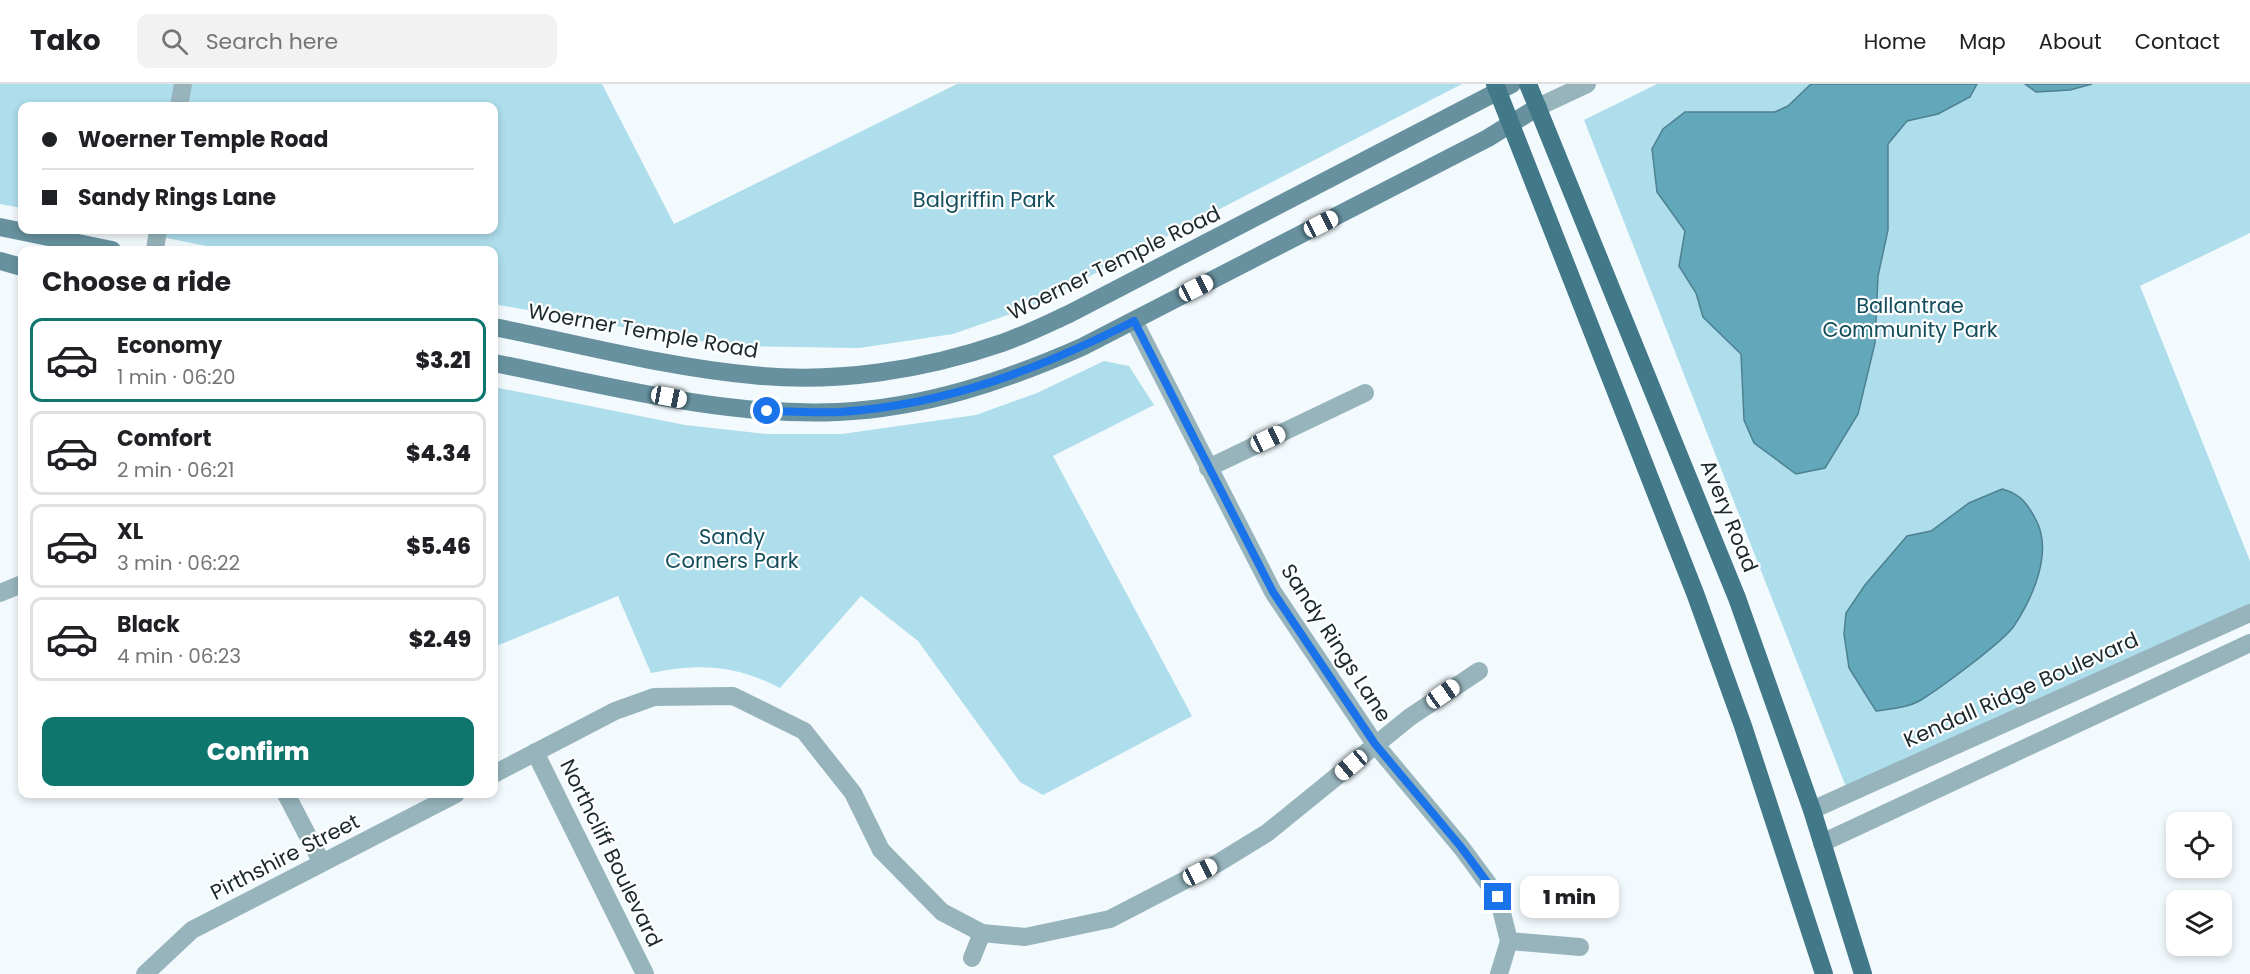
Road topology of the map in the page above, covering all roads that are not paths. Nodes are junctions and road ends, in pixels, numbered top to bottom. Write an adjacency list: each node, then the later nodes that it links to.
1 (183, 84): 5 (street)
2 (1528, 84): 6 (main road, Avery Road)
3 (1587, 84): 6 (street)
4 (1501, 87): 7 (main road); 15 (main road, Woerner Temple Road)
5 (180, 102)
6 (1538, 107): 7 (main road); 29 (main road, Avery Road)
7 (1510, 125): 14 (main road); 39 (main road)
8 (0, 227): 9 (main road)
9 (18, 231)
10 (34, 234): 11 (main road)
11 (93, 246)
12 (0, 261): 13 (main road)
13 (18, 266)
14 (1134, 321): 16 (main road); 18 (street, Sandy Rings Lane)
15 (498, 328)
16 (498, 364)
17 (1365, 393): 18 (street)
18 (1208, 468): 24 (street, Sandy Rings Lane)
19 (18, 586): 20 (street)
20 (0, 593)
21 (2250, 613): 29 (street, Kendall Ridge Boulevard)
22 (2250, 643): 30 (street)
23 (1479, 671): 24 (street)
24 (1375, 744): 32 (street); 33 (street, Sandy Rings Lane)
25 (536, 752): 26 (street); 32 (street); 37 (street, Northcliff Boulevard)
26 (498, 772)
27 (288, 798): 31 (street)
28 (448, 798): 31 (street, Pirthshire Street)
29 (1812, 810): 30 (main road, Avery Road)
30 (1822, 843): 40 (main road, Avery Road)
31 (322, 863): 36 (street, Pirthshire Street)
32 (982, 933): 35 (street)
33 (1509, 941): 34 (street); 38 (street)
34 (1580, 947)
35 (972, 958)
36 (145, 974)
37 (645, 974)
38 (1499, 974)
39 (1824, 974)
40 (1863, 974)

